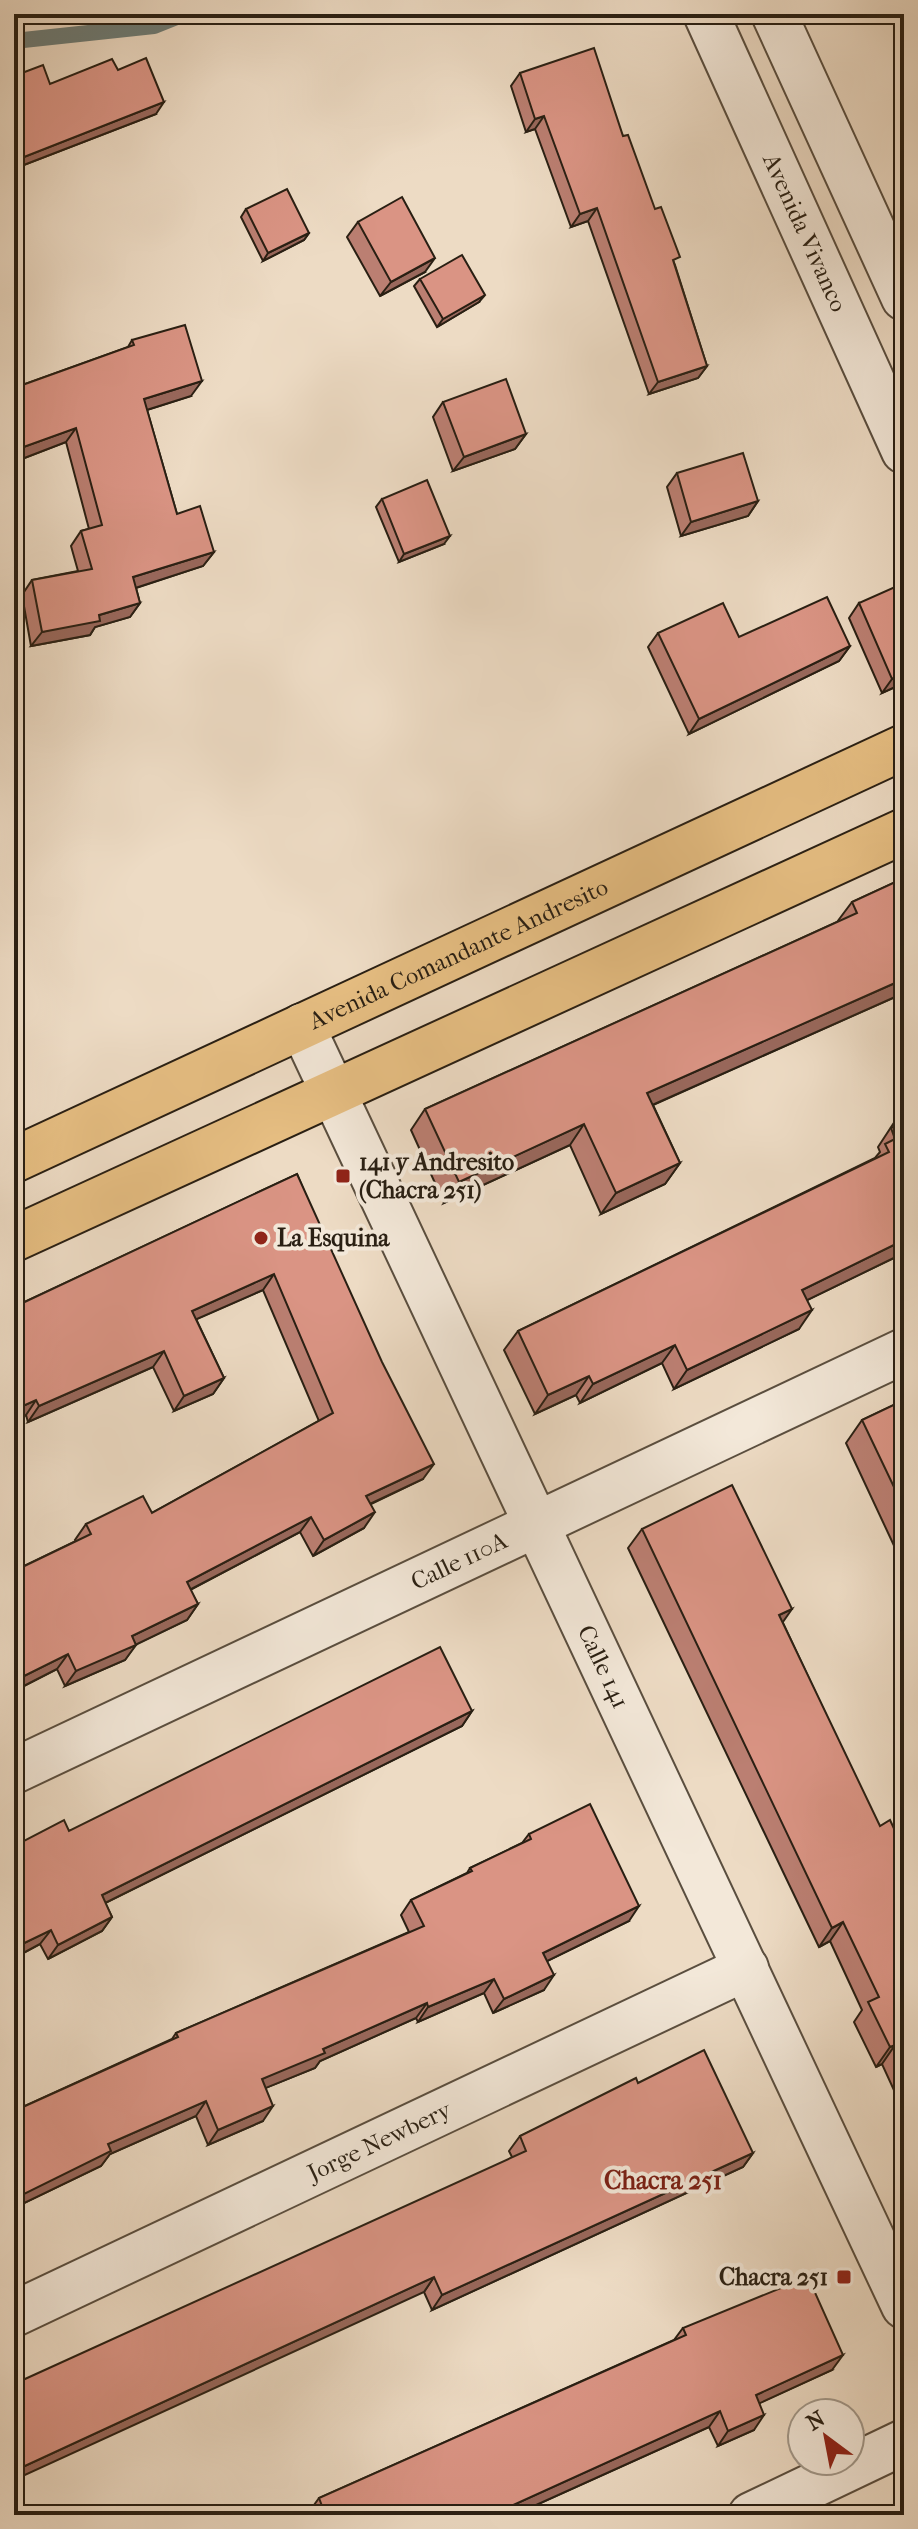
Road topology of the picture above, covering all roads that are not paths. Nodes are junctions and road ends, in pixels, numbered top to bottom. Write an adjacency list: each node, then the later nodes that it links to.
1 (706, 14): 4 (street, Avenida Vivanco)
2 (774, 14): 3 (street)
3 (904, 298)
4 (904, 451)
5 (904, 747): 7 (main road, Avenida Comandante Andresito)
6 (904, 831): 8 (main road)
7 (302, 1026): 8 (street, Calle 141); 9 (main road, Avenida Comandante Andresito)
8 (333, 1093): 10 (main road); 12 (street, Calle 141)
9 (14, 1160)
10 (14, 1239)
11 (904, 1351): 12 (street, Calle 110A)
12 (537, 1525): 13 (street, Calle 110A); 14 (street, Calle 141)
13 (14, 1771)
14 (746, 1968): 15 (street, Calle 141); 16 (street, Jorge Newbery)
15 (904, 2306)
16 (14, 2314)
17 (904, 2442): 18 (street)
18 (751, 2515)

